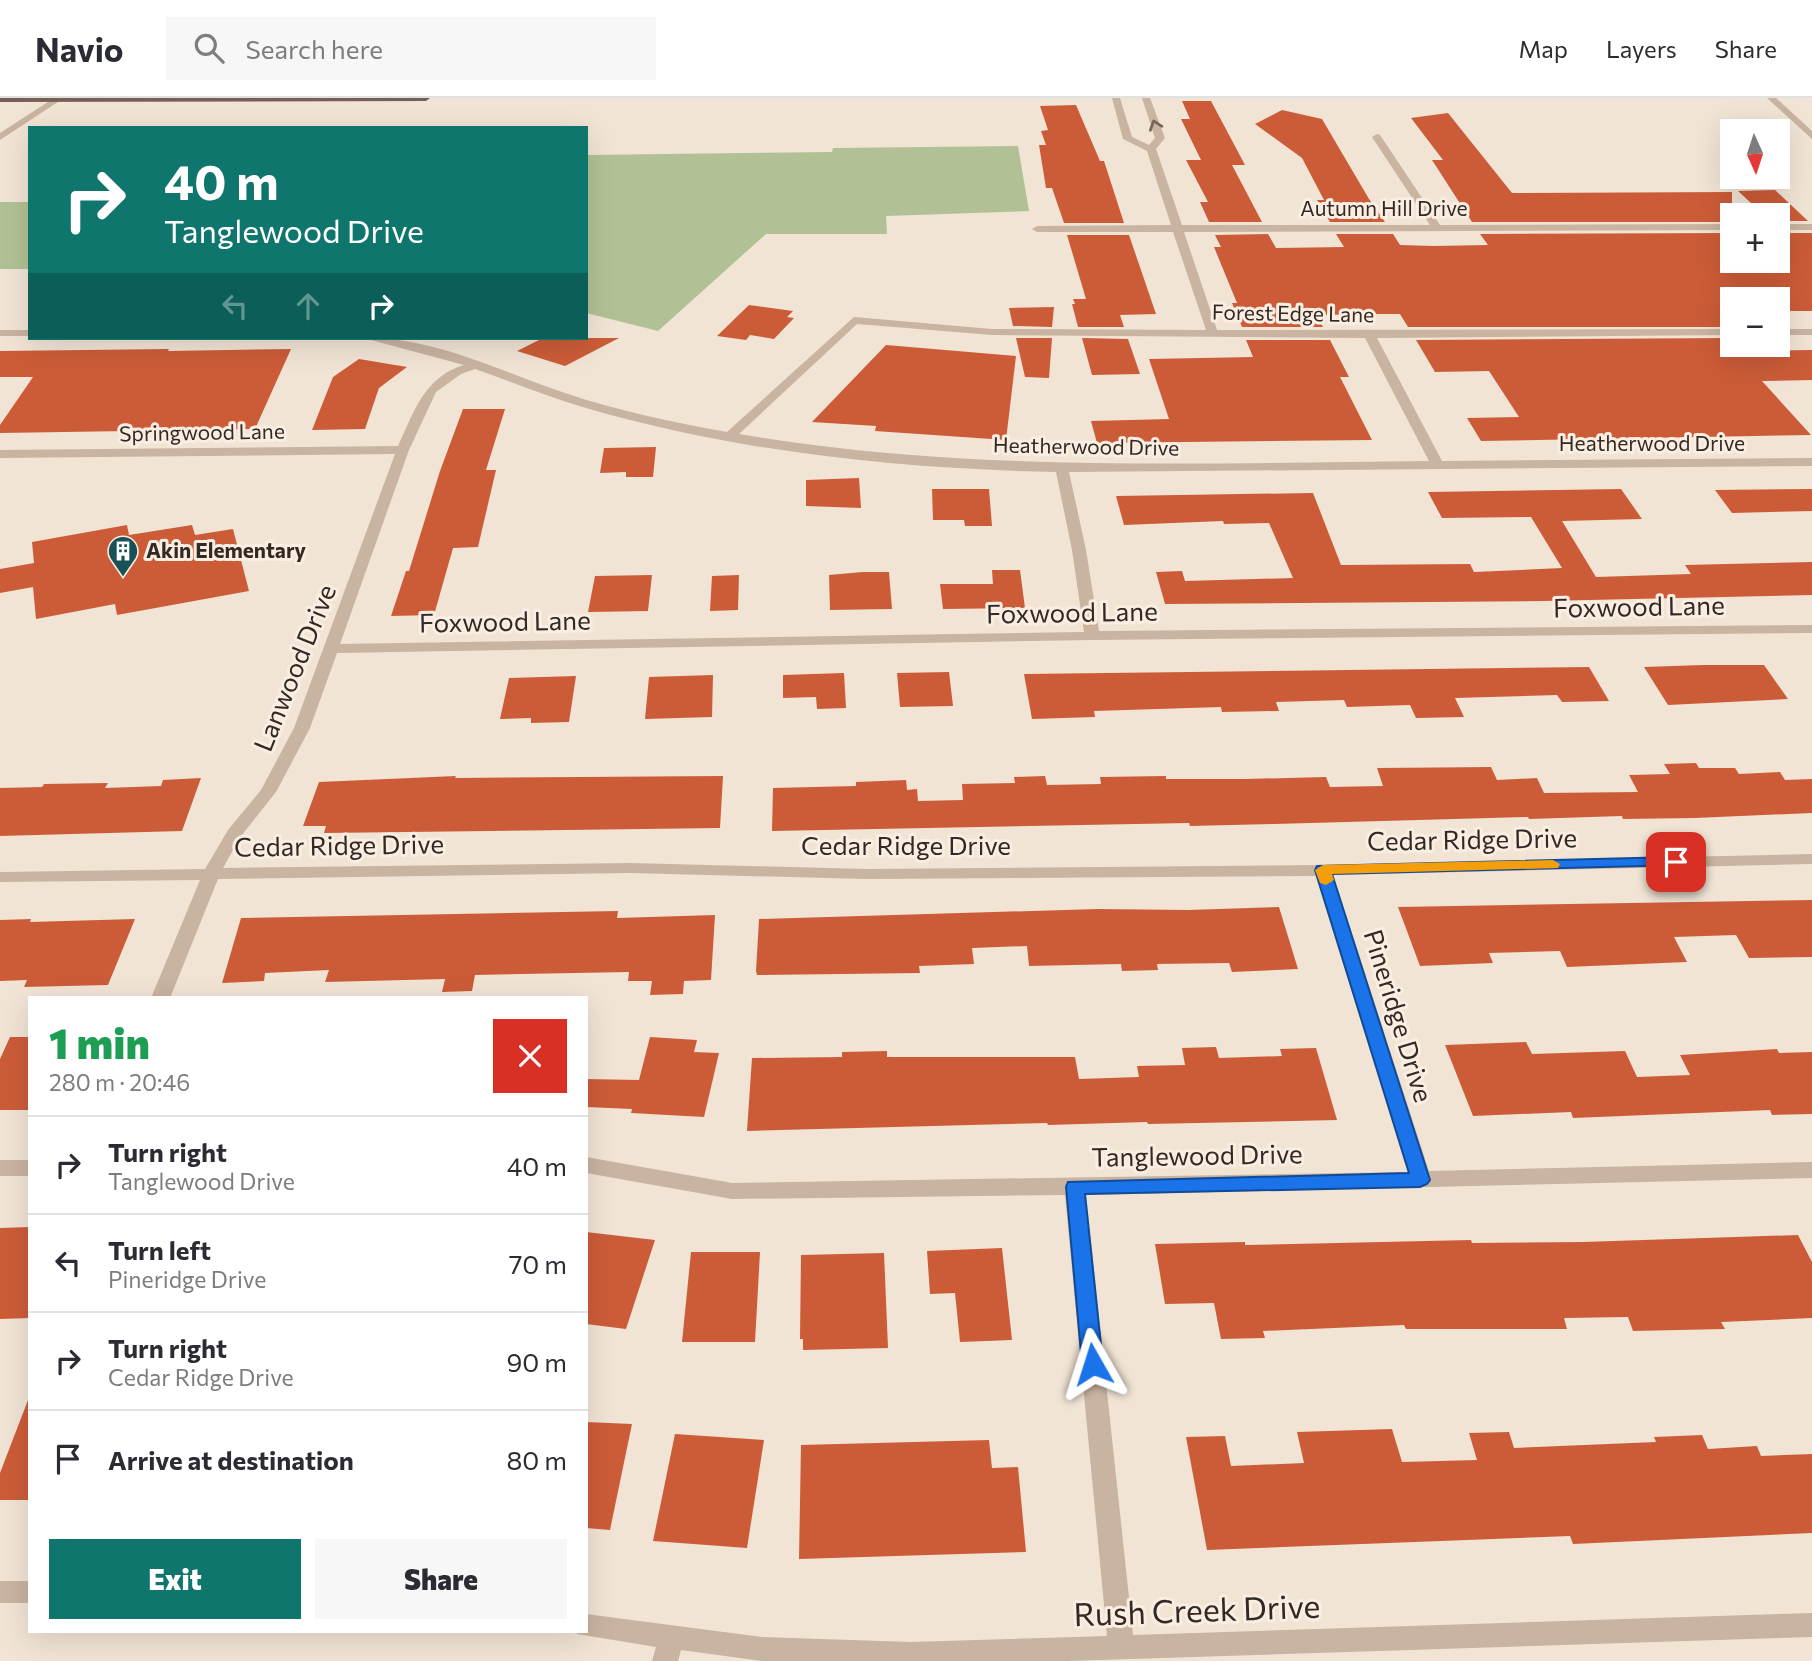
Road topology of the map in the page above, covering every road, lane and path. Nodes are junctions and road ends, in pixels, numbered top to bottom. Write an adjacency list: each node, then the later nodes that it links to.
1 (426, 98): 8 (main road)
2 (1116, 98): 13 (street)
3 (1146, 98): 13 (street, one-way to 3)
4 (1771, 98): 10 (street)
5 (0, 99): 6 (main road)
6 (36, 99): 7 (main road); 9 (street)
7 (58, 99): 8 (main road); 11 (street)
8 (269, 99)
9 (0, 126)
10 (1812, 136)
11 (0, 137)
12 (1377, 137): 16 (street)
13 (1151, 149): 19 (street)
14 (1790, 227): 15 (street)
15 (1812, 227)
16 (1437, 228): 17 (street, Autumn Hill Drive); 19 (street, Autumn Hill Drive)
17 (1720, 228)
18 (1037, 229): 19 (street, Autumn Hill Drive)
19 (1179, 230): 20 (street)
20 (1212, 332): 26 (street, Forest Edge Lane); 29 (street, Forest Edge Lane)
21 (1720, 332): 26 (street, Forest Edge Lane)
22 (1790, 332): 23 (street)
23 (1812, 332)
24 (0, 333): 25 (street)
25 (28, 333)
26 (1368, 335): 33 (street)
27 (384, 340): 28 (street, Heatherwood Drive)
28 (474, 366): 29 (street, Heatherwood Drive); 30 (street, Lanwood Drive)
29 (730, 436): 34 (street, Heatherwood Drive)
30 (403, 450): 31 (street, Springwood Lane); 37 (street, Lanwood Drive)
31 (0, 454)
32 (1812, 463): 33 (street, Heatherwood Drive)
33 (1437, 464): 34 (street, Heatherwood Drive)
34 (1062, 470): 36 (street)
35 (1812, 629): 36 (street, Foxwood Lane)
36 (1092, 636): 37 (street, Foxwood Lane)
37 (332, 649): 40 (street, Lanwood Drive)
38 (1812, 859): 39 (street, Cedar Ridge Drive)
39 (1323, 870): 40 (street, Cedar Ridge Drive); 47 (street, Pineridge Drive)
40 (211, 874): 41 (street, Cedar Ridge Drive); 42 (street, Lanwood Drive)
41 (0, 877)
42 (161, 996)
43 (588, 1165): 48 (street, Tanglewood Drive)
44 (0, 1168): 45 (street)
45 (28, 1168)
46 (1812, 1170): 47 (street, Tanglewood Drive)
47 (1420, 1180): 48 (street, Tanglewood Drive)
48 (1075, 1187): 53 (street)
49 (0, 1592): 50 (street)
50 (28, 1592)
51 (1812, 1625): 53 (street, Rush Creek Drive)
52 (588, 1627): 54 (street, Rush Creek Drive)
53 (1121, 1646): 54 (street, Rush Creek Drive)
54 (669, 1649)

